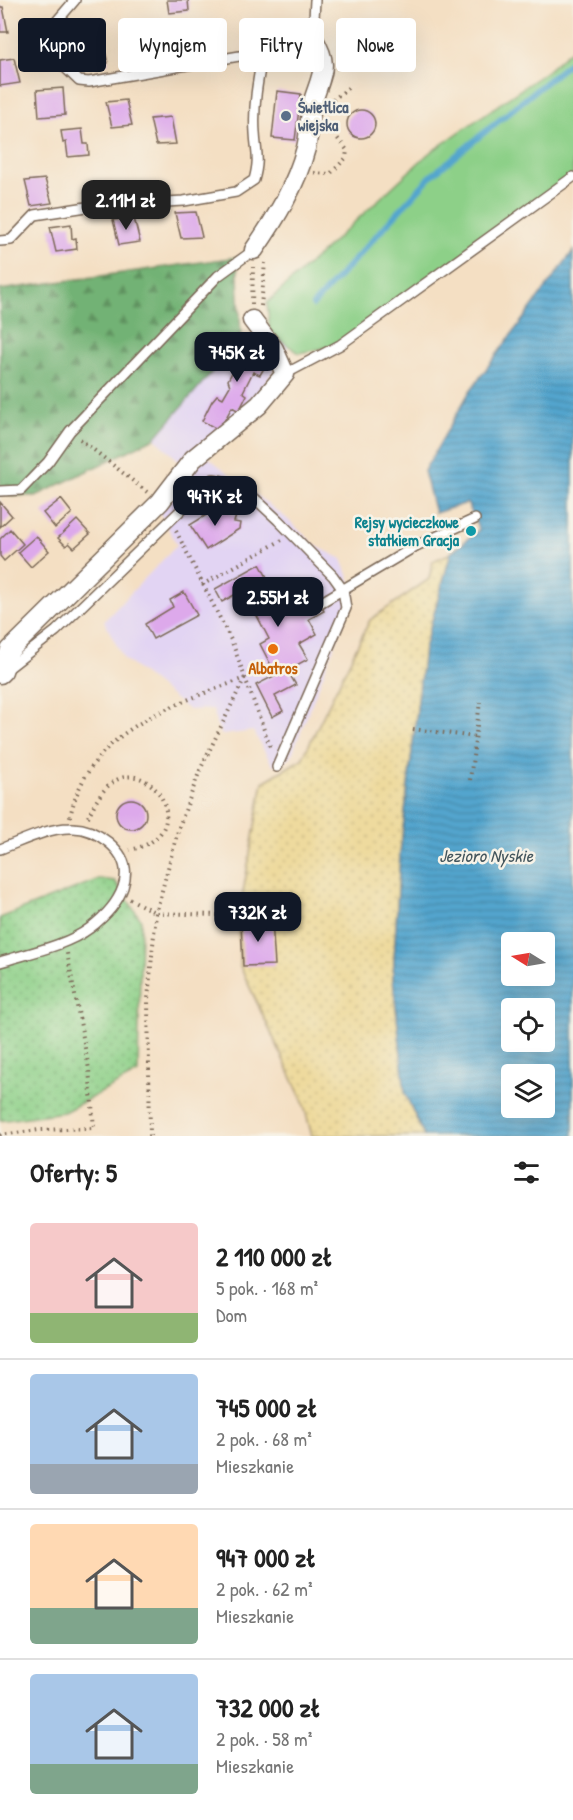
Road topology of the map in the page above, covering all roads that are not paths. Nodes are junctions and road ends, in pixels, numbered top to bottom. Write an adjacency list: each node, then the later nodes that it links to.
1 (75, 0): 4 (lane)
2 (315, 0): 3 (lane)
3 (314, 18)
4 (239, 56)
5 (260, 72): 8 (lane)
6 (322, 72): 9 (street)
7 (573, 177): 11 (lane)
8 (0, 241)
9 (259, 255): 12 (lane)
10 (256, 324): 11 (street)
11 (285, 374): 16 (street)
12 (0, 491)
13 (475, 519): 14 (lane)
14 (343, 590): 15 (lane); 16 (lane); 17 (lane)
15 (320, 603)
16 (2, 673)
17 (277, 767)
18 (0, 849): 19 (lane)
19 (0, 962)

